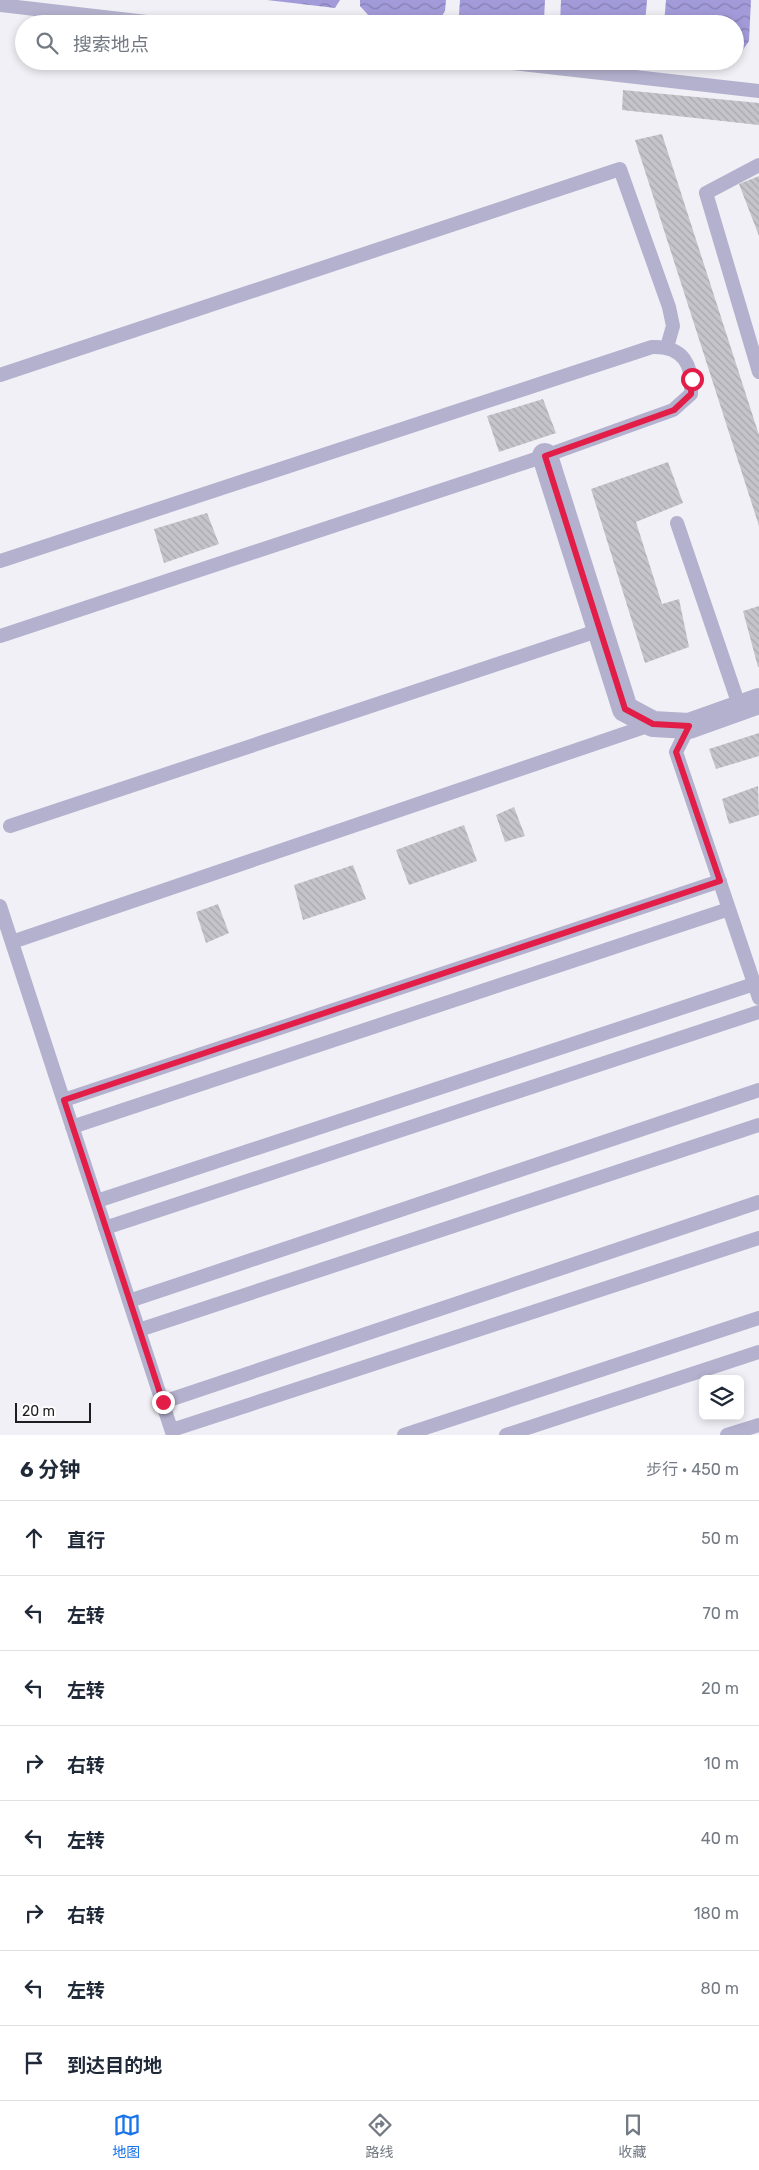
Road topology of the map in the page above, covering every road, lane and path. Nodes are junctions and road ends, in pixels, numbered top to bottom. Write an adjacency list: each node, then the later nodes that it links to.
1 (0, 5): 2 (lane)
2 (86, 15)
3 (574, 70): 4 (lane)
4 (759, 91)
5 (759, 165): 7 (lane)
6 (667, 346): 8 (lane); 9 (lane); 11 (lane)
7 (759, 372)
8 (0, 375)
9 (545, 456): 12 (street); 13 (lane)
10 (677, 523): 14 (lane)
11 (0, 561)
12 (600, 630): 15 (street); 17 (lane)
13 (0, 636)
14 (750, 705): 16 (street)
15 (653, 724): 16 (street); 21 (lane)
16 (689, 726): 18 (lane)
17 (10, 826)
18 (720, 881): 20 (lane); 26 (lane)
19 (0, 906): 21 (lane)
20 (729, 909): 22 (lane); 28 (lane)
21 (12, 942): 26 (lane)
22 (754, 984): 23 (lane); 29 (lane)
23 (759, 998)
24 (759, 1012): 31 (lane)
25 (759, 1090): 33 (lane)
26 (64, 1100): 28 (lane)
27 (759, 1125): 35 (lane)
28 (72, 1127): 29 (lane)
29 (97, 1202): 31 (lane)
30 (759, 1202): 37 (lane)
31 (105, 1228): 33 (lane)
32 (759, 1238): 39 (lane)
33 (129, 1301): 35 (lane)
34 (759, 1318): 40 (lane)
35 (139, 1330): 37 (lane)
36 (759, 1352): 41 (lane)
37 (163, 1402): 39 (lane)
38 (759, 1425): 42 (lane)
39 (172, 1433)
40 (404, 1435)
41 (506, 1435)
42 (728, 1435)

